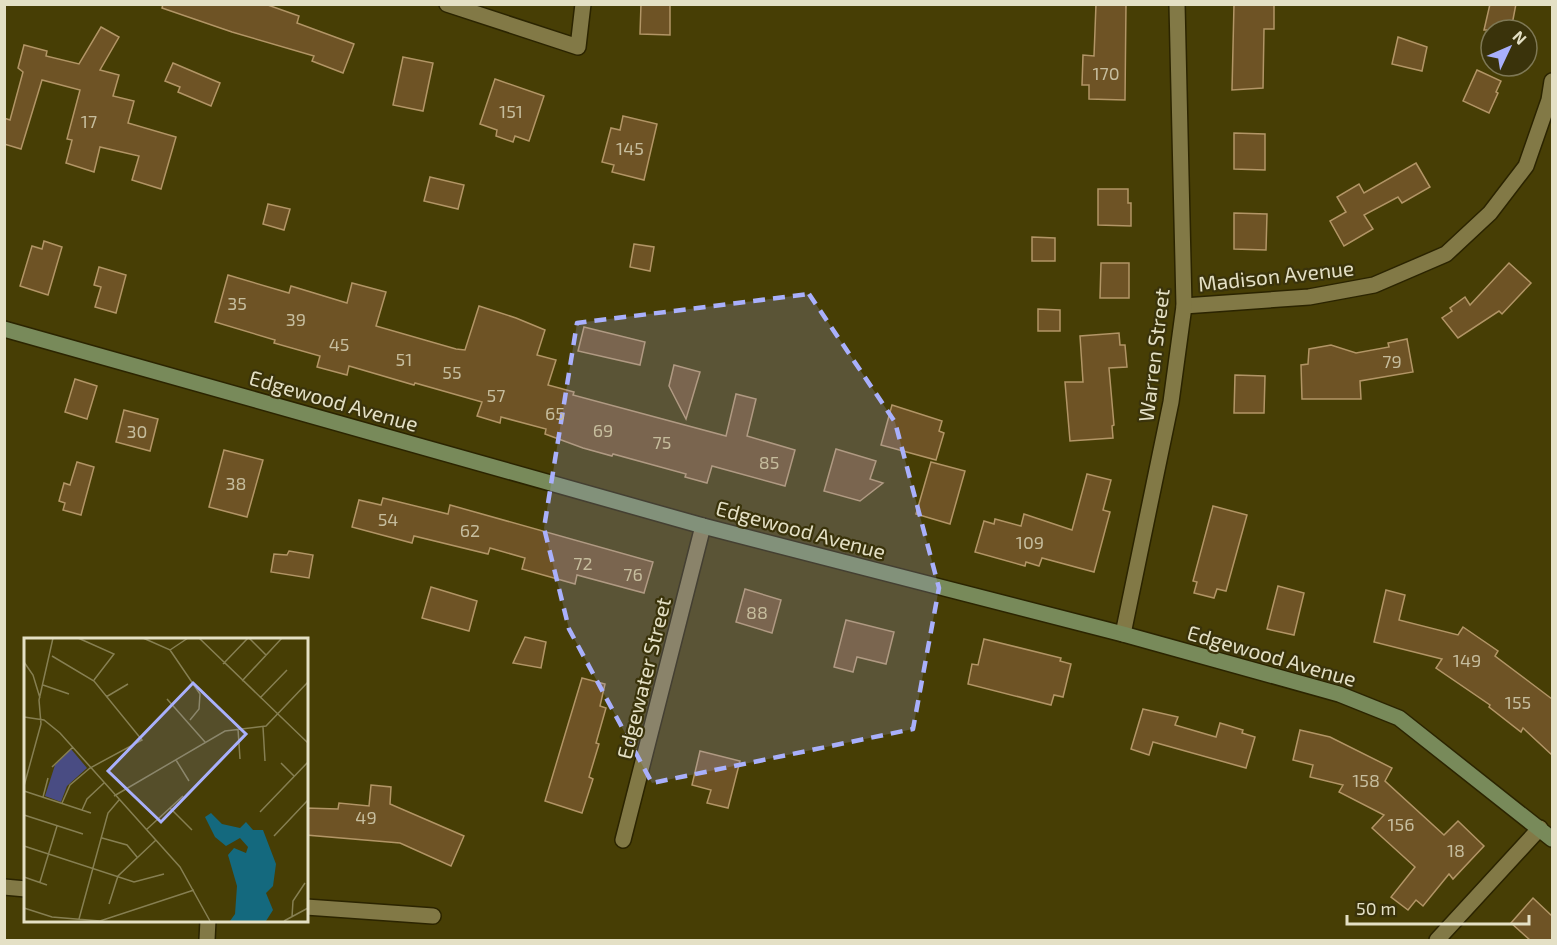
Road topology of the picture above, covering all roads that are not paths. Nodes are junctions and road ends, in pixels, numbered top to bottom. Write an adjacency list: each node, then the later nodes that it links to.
1 (447, 4): 2 (street)
2 (583, 4)
3 (1177, 4): 5 (street, Warren Street)
4 (1552, 81): 5 (street, Madison Avenue)
5 (1184, 306): 8 (street, Warren Street)
6 (4, 329): 7 (street, Edgewood Avenue)
7 (703, 526): 8 (street, Edgewood Avenue); 11 (street, Edgewater Street)
8 (1123, 634): 9 (street, Edgewood Avenue)
9 (1540, 828): 10 (street, Edgewood Avenue); 18 (street)
10 (1552, 839)
11 (623, 840)
12 (4, 887): 13 (street)
13 (24, 889)
14 (308, 907): 15 (street)
15 (433, 916)
16 (208, 921): 17 (street)
17 (207, 940)
18 (1437, 940)

